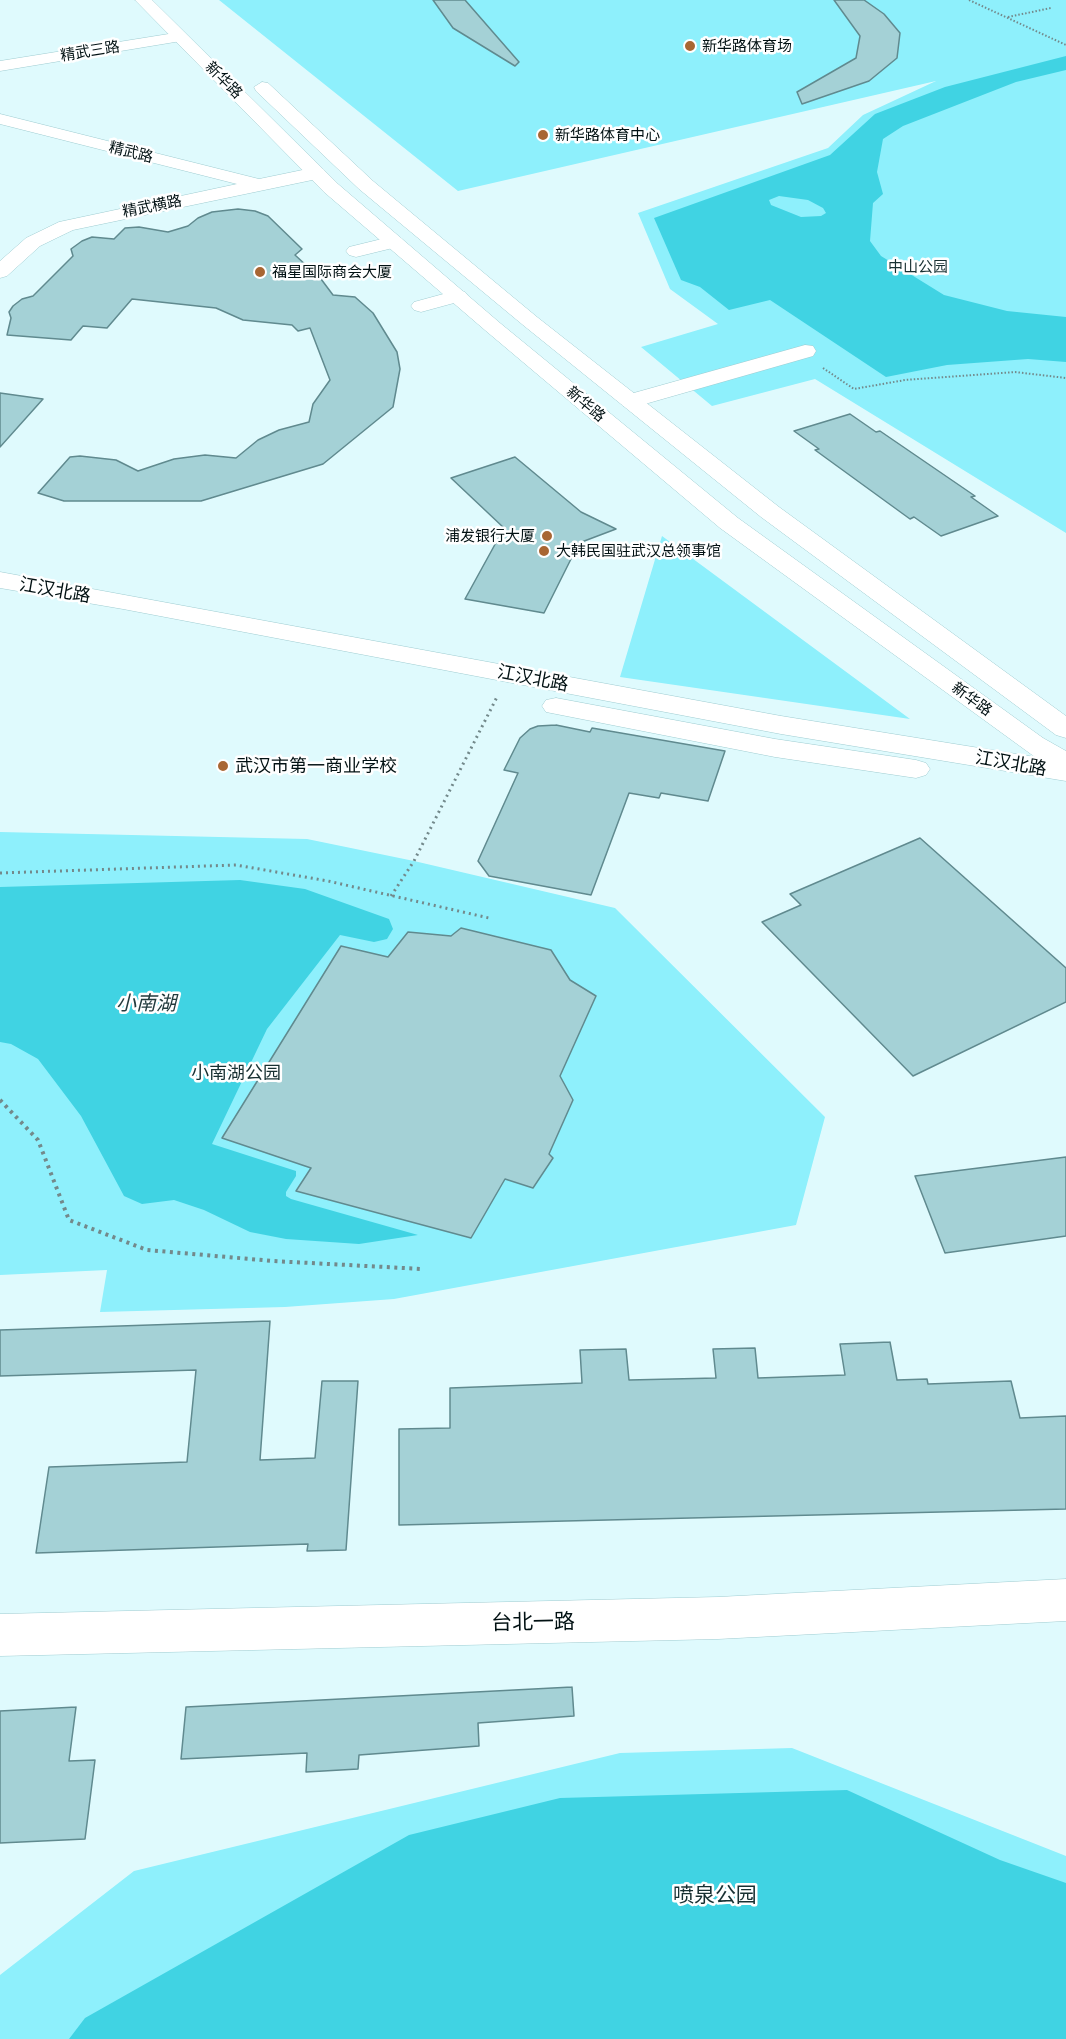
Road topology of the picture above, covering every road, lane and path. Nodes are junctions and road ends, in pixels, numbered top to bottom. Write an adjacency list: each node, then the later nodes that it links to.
1 (143, 0): 6 (main road, 新华路)
2 (171, 0): 6 (main road, 新华路)
3 (969, 0): 5 (path)
4 (1051, 8): 5 (path)
5 (1007, 17): 7 (path)
6 (191, 32): 8 (main road, 精武三路); 11 (main road, 新华路)
7 (1066, 45)
8 (0, 66)
9 (250, 75): 21 (main road, 新华路)
10 (0, 119): 12 (main road, 精武路)
11 (317, 173): 12 (main road, 精武横路); 13 (main road, 新华路)
12 (261, 184): 15 (main road, 精武横路)
13 (394, 242): 14 (main road); 16 (main road, 新华路)
14 (356, 251)
15 (0, 272)
16 (458, 296): 17 (main road); 26 (main road, 新华路)
17 (421, 306)
18 (805, 351): 21 (main road)
19 (1066, 378): 20 (path)
20 (855, 389)
21 (631, 401): 25 (main road, 新华路)
22 (0, 580): 28 (main road, 江汉北路)
23 (0, 601): 24 (main road, 江汉北路)
24 (498, 694): 28 (main road, 江汉北路); 33 (path)
25 (1066, 729)
26 (1033, 744): 27 (main road, 新华路); 28 (main road)
27 (1066, 763)
28 (1014, 773): 29 (main road, 江汉北路); 30 (main road, 江汉北路); 31 (main road)
29 (1066, 773)
30 (1066, 781)
31 (1066, 794)
32 (0, 873): 33 (path)
33 (391, 896): 34 (path)
34 (489, 918)
35 (0, 1100): 36 (path)
36 (422, 1269)
37 (1066, 1600): 38 (main road, 台北一路)
38 (0, 1635)

